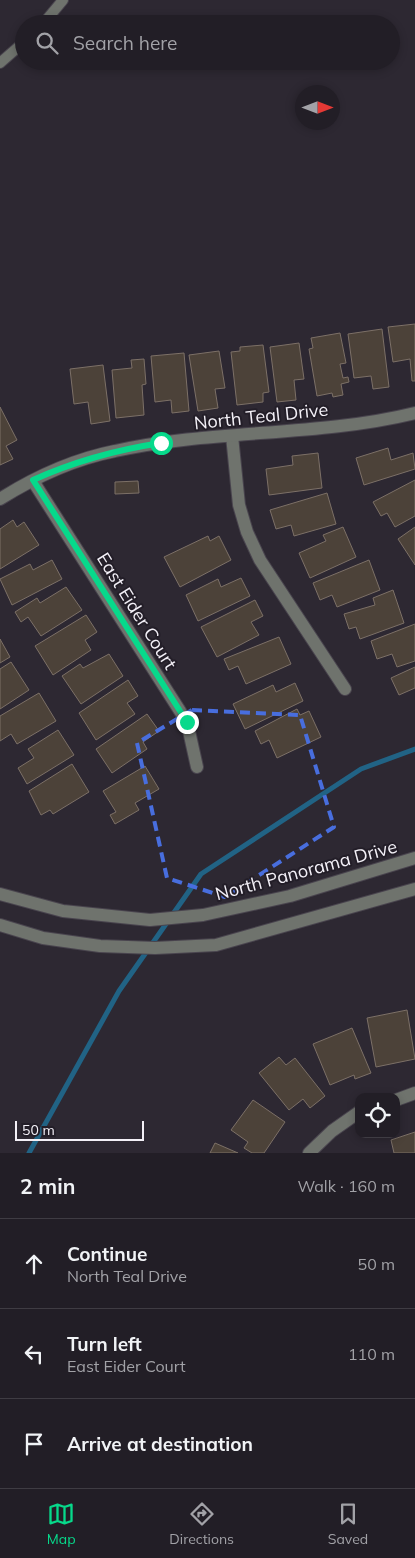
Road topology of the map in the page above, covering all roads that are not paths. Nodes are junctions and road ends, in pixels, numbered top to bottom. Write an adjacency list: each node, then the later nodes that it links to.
1 (63, 0): 2 (lane)
2 (50, 15)
3 (15, 50): 4 (lane)
4 (0, 63)
5 (415, 413): 6 (street, North Teal Drive)
6 (232, 436): 7 (street, North Teal Drive); 9 (street)
7 (33, 480): 8 (street, North Teal Drive); 10 (street, East Eider Court)
8 (0, 499)
9 (345, 689)
10 (197, 767)
11 (415, 858): 13 (street, North Panorama Drive)
12 (415, 889): 14 (street)
13 (0, 894)
14 (0, 925)
15 (415, 1093): 16 (street)
16 (400, 1099)
17 (355, 1115): 18 (street)
18 (310, 1153)

